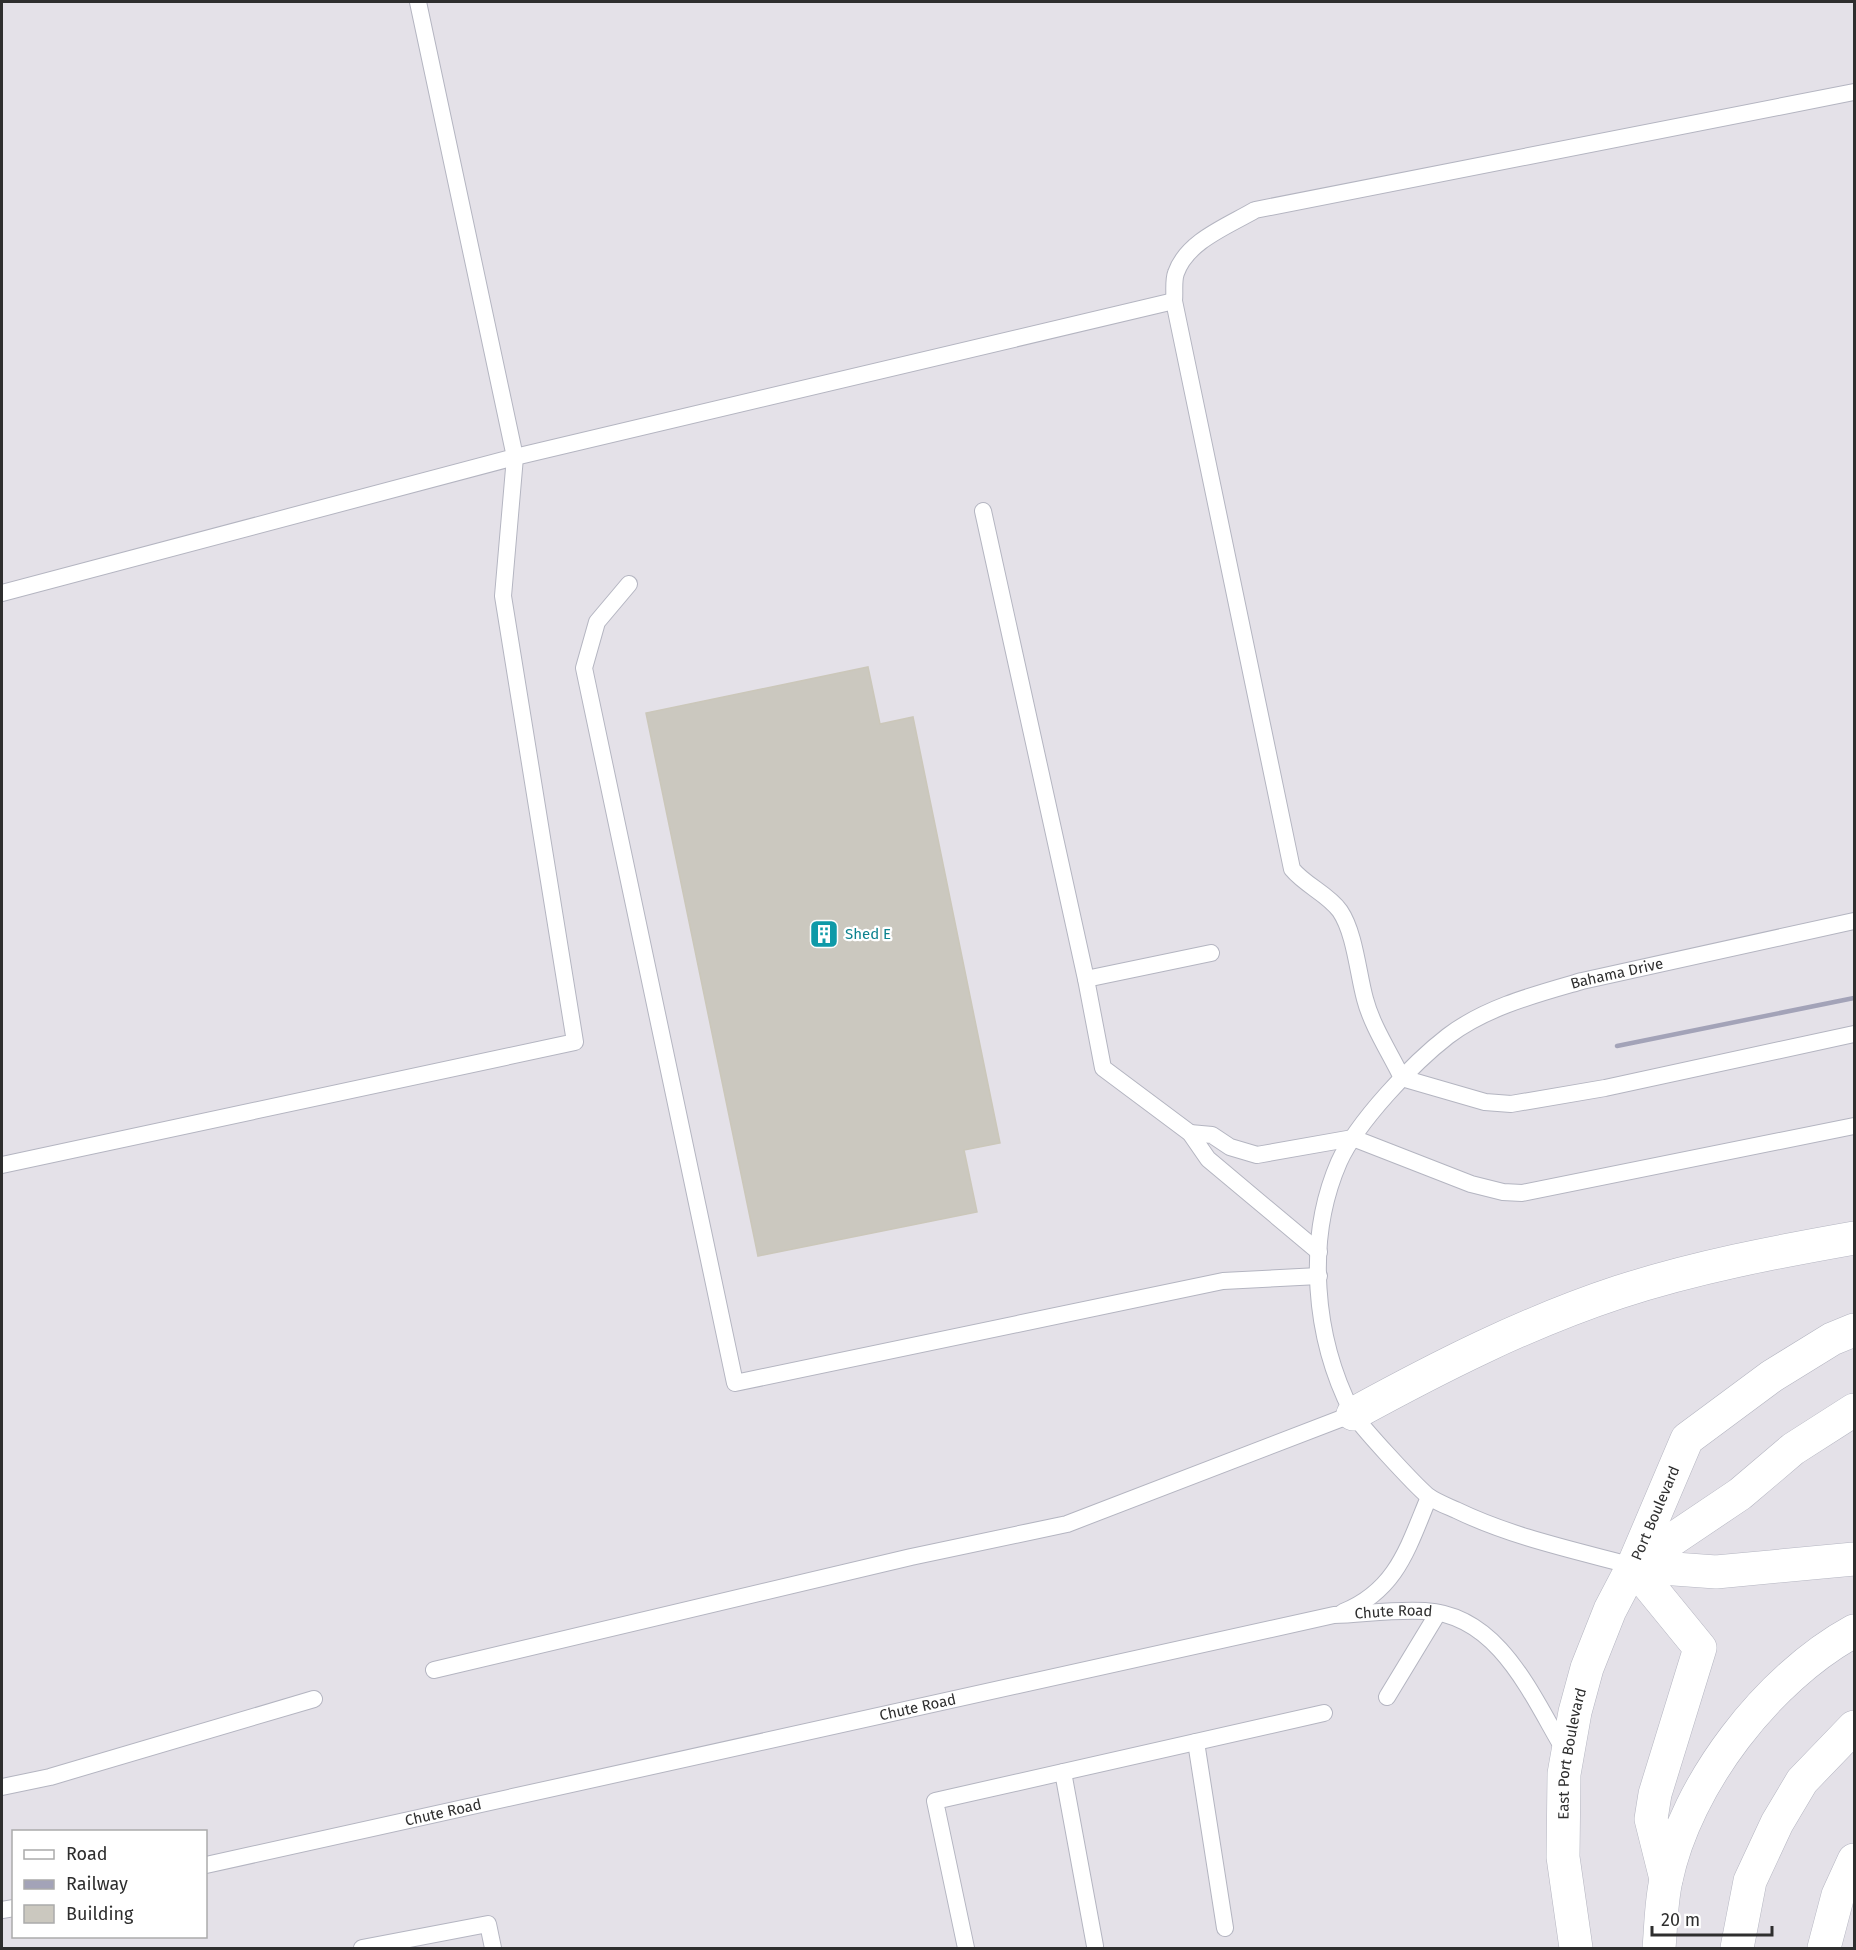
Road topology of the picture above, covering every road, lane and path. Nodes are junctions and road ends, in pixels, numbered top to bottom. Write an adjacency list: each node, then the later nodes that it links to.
1 (418, 2): 4 (lane)
2 (1854, 92): 3 (lane)
3 (1174, 301): 4 (lane); 12 (lane)
4 (515, 457): 7 (lane); 16 (lane)
5 (983, 512): 10 (lane)
6 (629, 584): 19 (lane)
7 (2, 593)
8 (1854, 921): 12 (lane, Bahama Drive)
9 (1211, 953): 10 (lane)
10 (1086, 980): 14 (lane)
11 (1854, 1034): 12 (lane)
12 (1402, 1078): 15 (lane, Bahama Drive)
13 (1854, 1126): 15 (lane)
14 (1190, 1133): 15 (lane); 18 (lane)
15 (1353, 1138): 18 (lane, Bahama Drive)
16 (2, 1165)
17 (1854, 1238): 22 (street)
18 (1319, 1252): 19 (lane, Bahama Drive)
19 (1319, 1276): 22 (lane, Bahama Drive)
20 (1854, 1330): 25 (street, Port Boulevard)
21 (1854, 1410): 25 (street)
22 (1353, 1414): 23 (lane); 29 (lane)
23 (1429, 1497): 25 (lane); 27 (lane)
24 (1854, 1559): 25 (street, Port Boulevard)
25 (1633, 1566): 35 (street, East Port Boulevard); 40 (street)
26 (1438, 1613): 27 (lane, Chute Road); 30 (lane); 35 (lane, Chute Road)
27 (1334, 1615): 39 (lane, Chute Road)
28 (1854, 1631): 40 (street)
29 (434, 1670)
30 (1387, 1697)
31 (314, 1698): 37 (lane)
32 (1324, 1713): 34 (lane)
33 (1854, 1727): 48 (street)
34 (1196, 1742): 36 (lane); 41 (lane)
35 (1567, 1754): 46 (street, East Port Boulevard)
36 (1063, 1772): 42 (lane); 45 (lane)
37 (2, 1787)
38 (1854, 1860): 49 (street)
39 (207, 1865)
40 (1666, 1879): 47 (street)
41 (1225, 1928)
42 (1095, 1946)
43 (362, 1948): 44 (lane)
44 (493, 1948)
45 (966, 1948)
46 (1576, 1948)
47 (1659, 1948)
48 (1737, 1948)
49 (1824, 1948)

